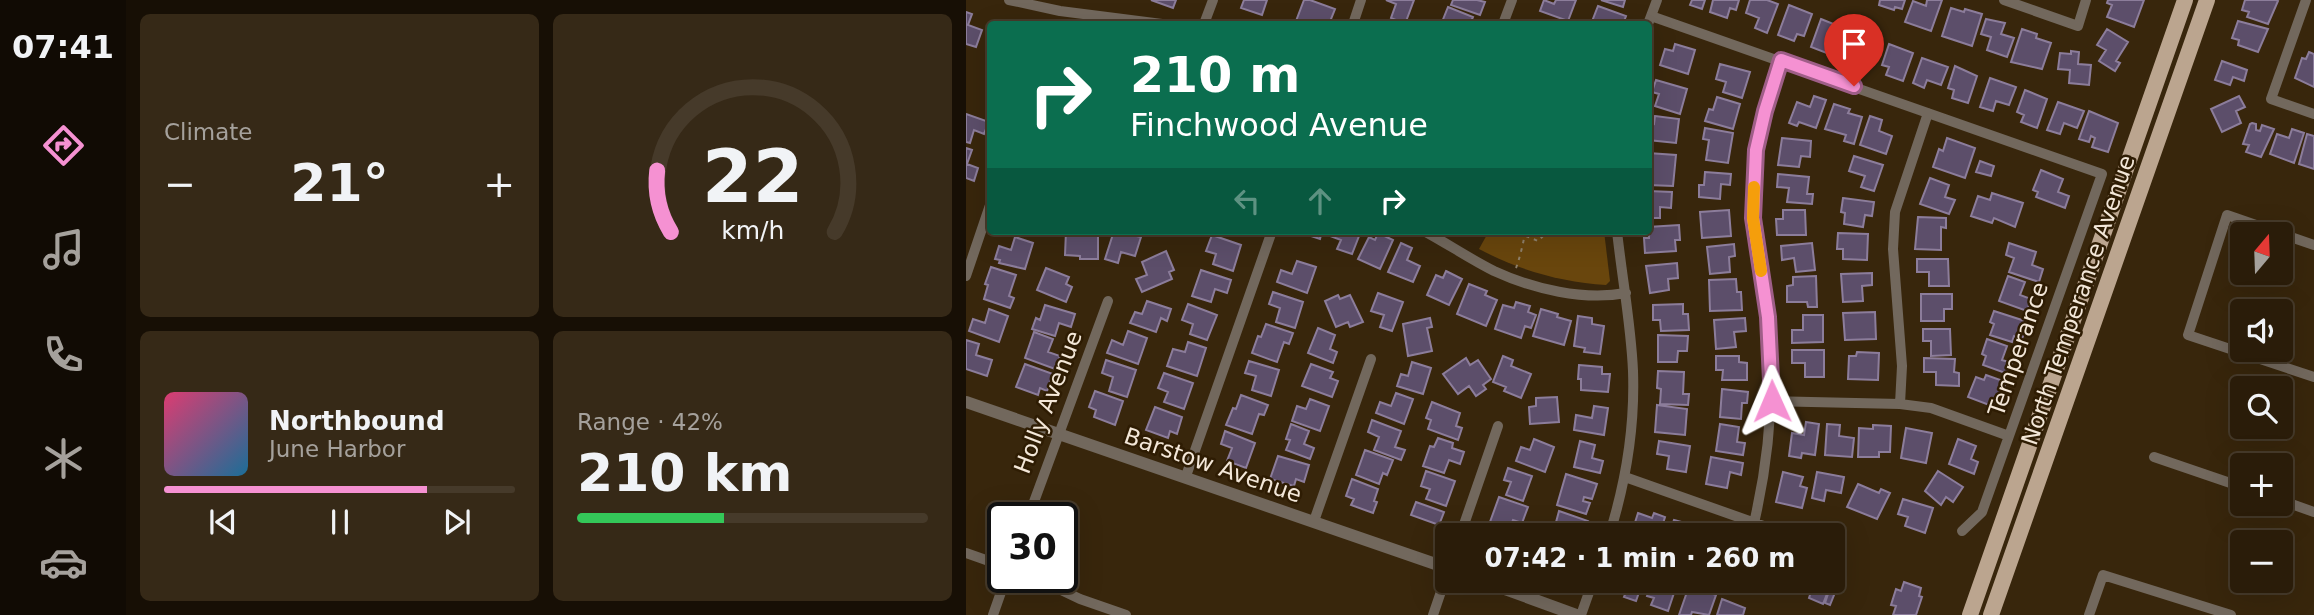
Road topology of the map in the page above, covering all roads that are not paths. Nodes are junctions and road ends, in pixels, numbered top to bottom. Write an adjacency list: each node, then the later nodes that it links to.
1 (1009, 0): 11 (street)
2 (1213, 0): 14 (street)
3 (1361, 0): 15 (street)
4 (1512, 0): 16 (street)
5 (1657, 0): 12 (street)
6 (2004, 0): 7 (street)
7 (2086, 0)
8 (2185, 0): 61 (main road, North Temperance Avenue)
9 (2207, 0): 62 (main road, North Temperance Avenue)
10 (2306, 0): 19 (street)
11 (1062, 6): 13 (street)
12 (1650, 20): 17 (street)
13 (1145, 21)
14 (1205, 21)
15 (1354, 21)
16 (1504, 21)
17 (1781, 60): 18 (street); 30 (street)
18 (1928, 113): 32 (street); 35 (street, Temperance)
19 (2314, 114)
20 (987, 214): 25 (street)
21 (1271, 235): 37 (street)
22 (1431, 235): 26 (street)
23 (1618, 235): 26 (street)
24 (2314, 245): 29 (street)
25 (966, 276)
26 (1626, 293): 38 (street)
27 (1108, 302): 34 (street, Holly Avenue)
28 (1371, 359): 43 (street)
29 (2314, 377)
30 (1772, 401): 32 (street); 46 (street)
31 (966, 402): 34 (street, Barstow Avenue)
32 (1900, 404): 35 (street)
33 (1498, 426): 44 (street)
34 (1057, 435): 37 (street, Barstow Avenue); 40 (street, Holly Avenue)
35 (2010, 436): 47 (street, Temperance)
36 (2154, 457): 39 (street)
37 (1186, 476): 43 (street, Barstow Avenue)
38 (1625, 477): 45 (street); 46 (street)
39 (2230, 483)
40 (1033, 502)
41 (2293, 505): 42 (street)
42 (2314, 512)
43 (1314, 521): 50 (street, Barstow Avenue)
44 (1465, 523)
45 (1613, 523)
46 (1754, 523)
47 (1962, 531)
48 (966, 553): 49 (street)
49 (987, 560)
50 (1435, 564)
51 (1001, 593): 56 (street)
52 (1067, 593): 57 (street)
53 (1441, 593): 58 (street)
54 (1516, 593): 59 (street)
55 (1589, 593): 60 (street)
56 (993, 615)
57 (1126, 615)
58 (1433, 615)
59 (1576, 615)
60 (1581, 615)
61 (1970, 615)
62 (1991, 615)
63 (2090, 615): 64 (street)
64 (2231, 615)

